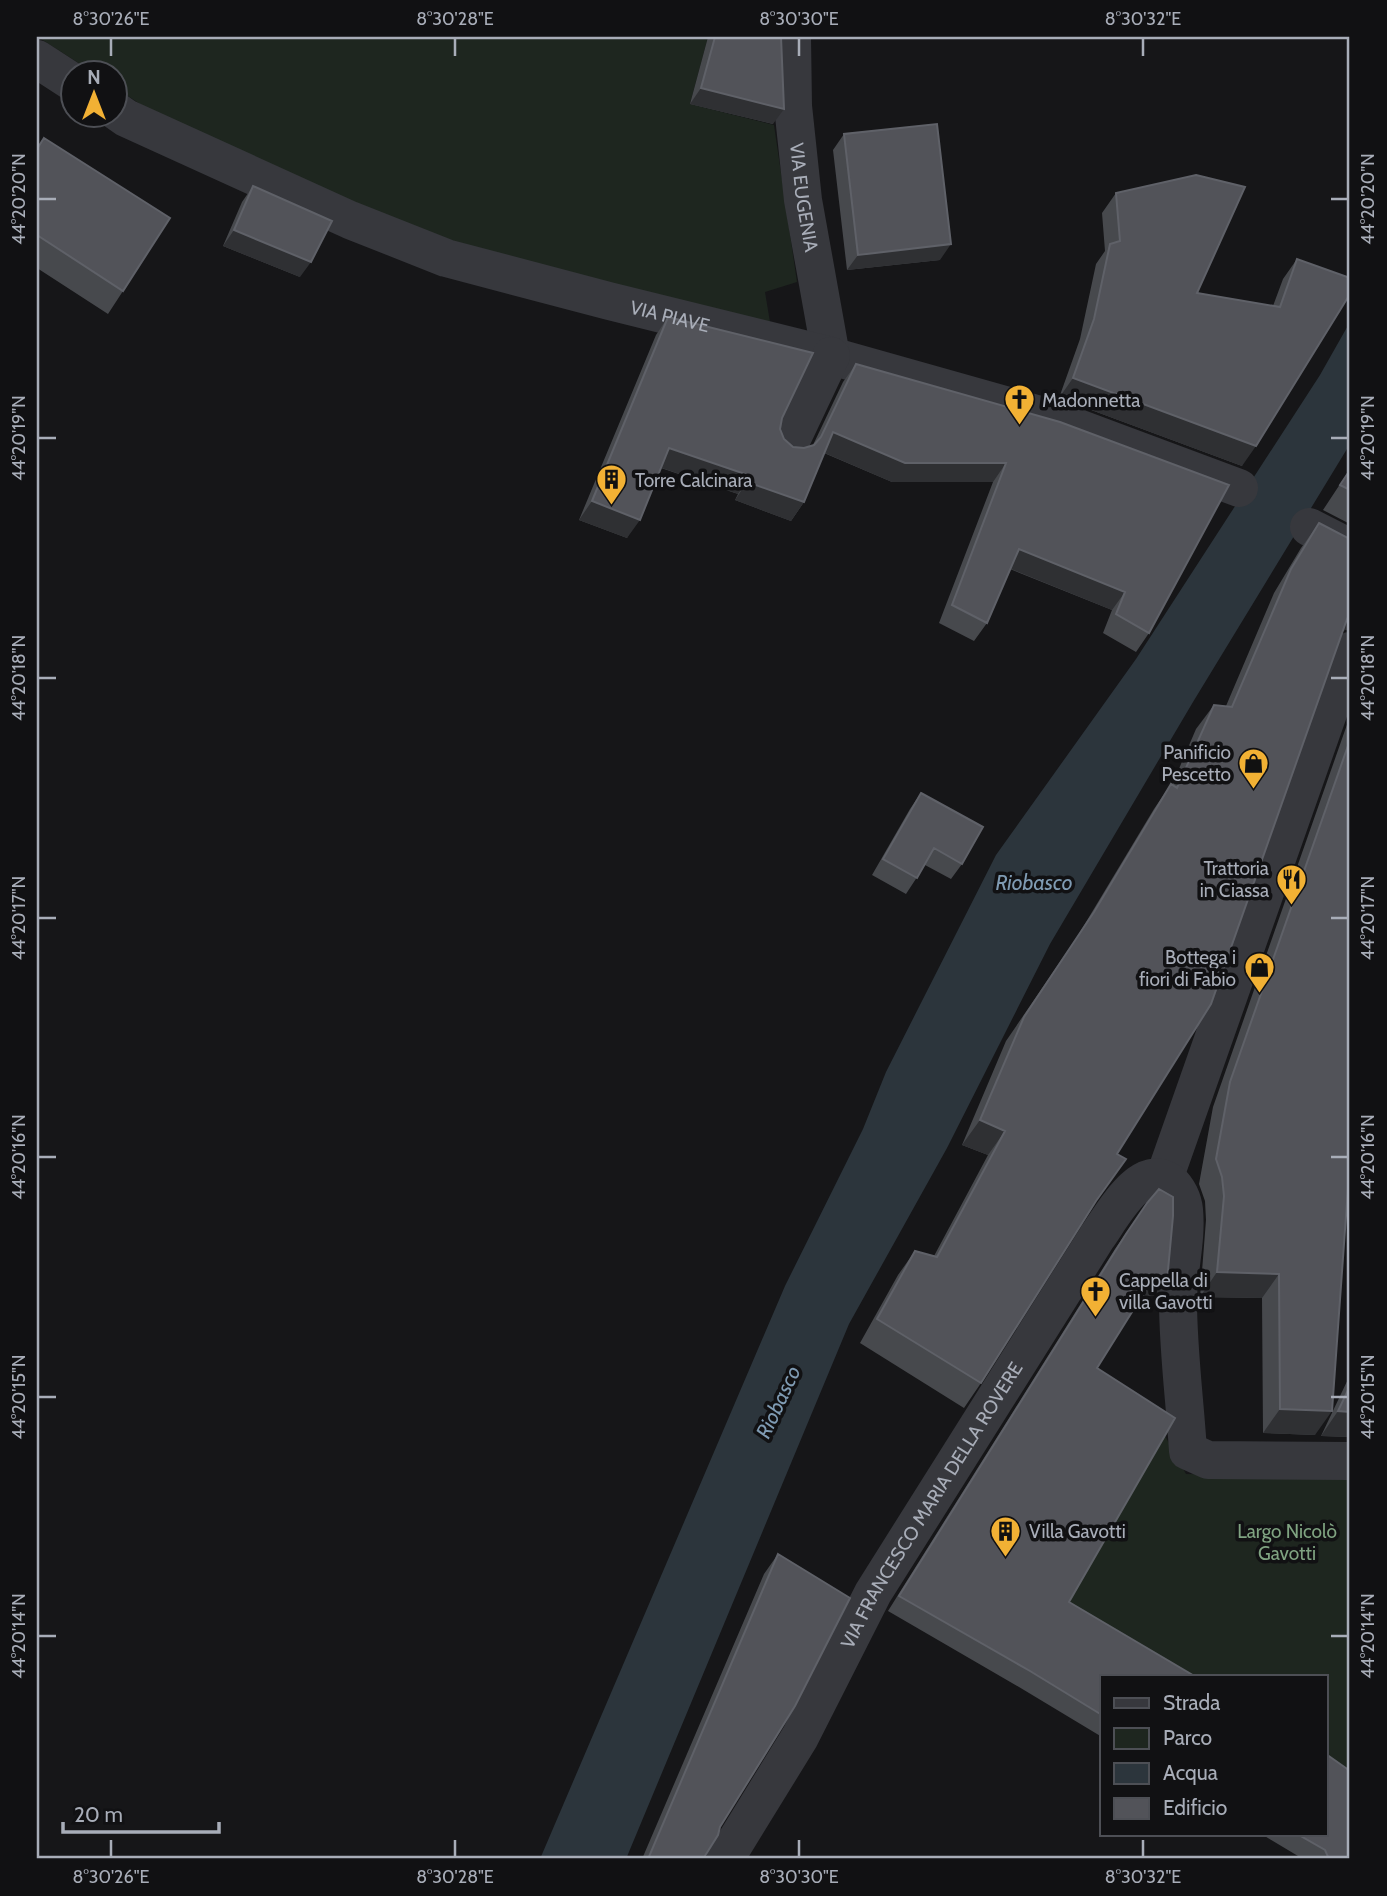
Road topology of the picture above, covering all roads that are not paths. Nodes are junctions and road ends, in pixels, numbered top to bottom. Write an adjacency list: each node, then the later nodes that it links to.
1 (792, 37): 5 (street, VIA EUGENIA)
2 (37, 59): 3 (street)
3 (60, 74)
4 (130, 120): 5 (street, VIA PIAVE)
5 (831, 356): 6 (street); 7 (street, VIA PIAVE)
6 (789, 446)
7 (1239, 488)
8 (1309, 527): 9 (street)
9 (1350, 548)
10 (1350, 651): 11 (street)
11 (1338, 729): 12 (street)
12 (1164, 1179): 13 (street); 14 (street, VIA FRANCESCO MARIA DELLA ROVERE)
13 (1350, 1461)
14 (725, 1859)

